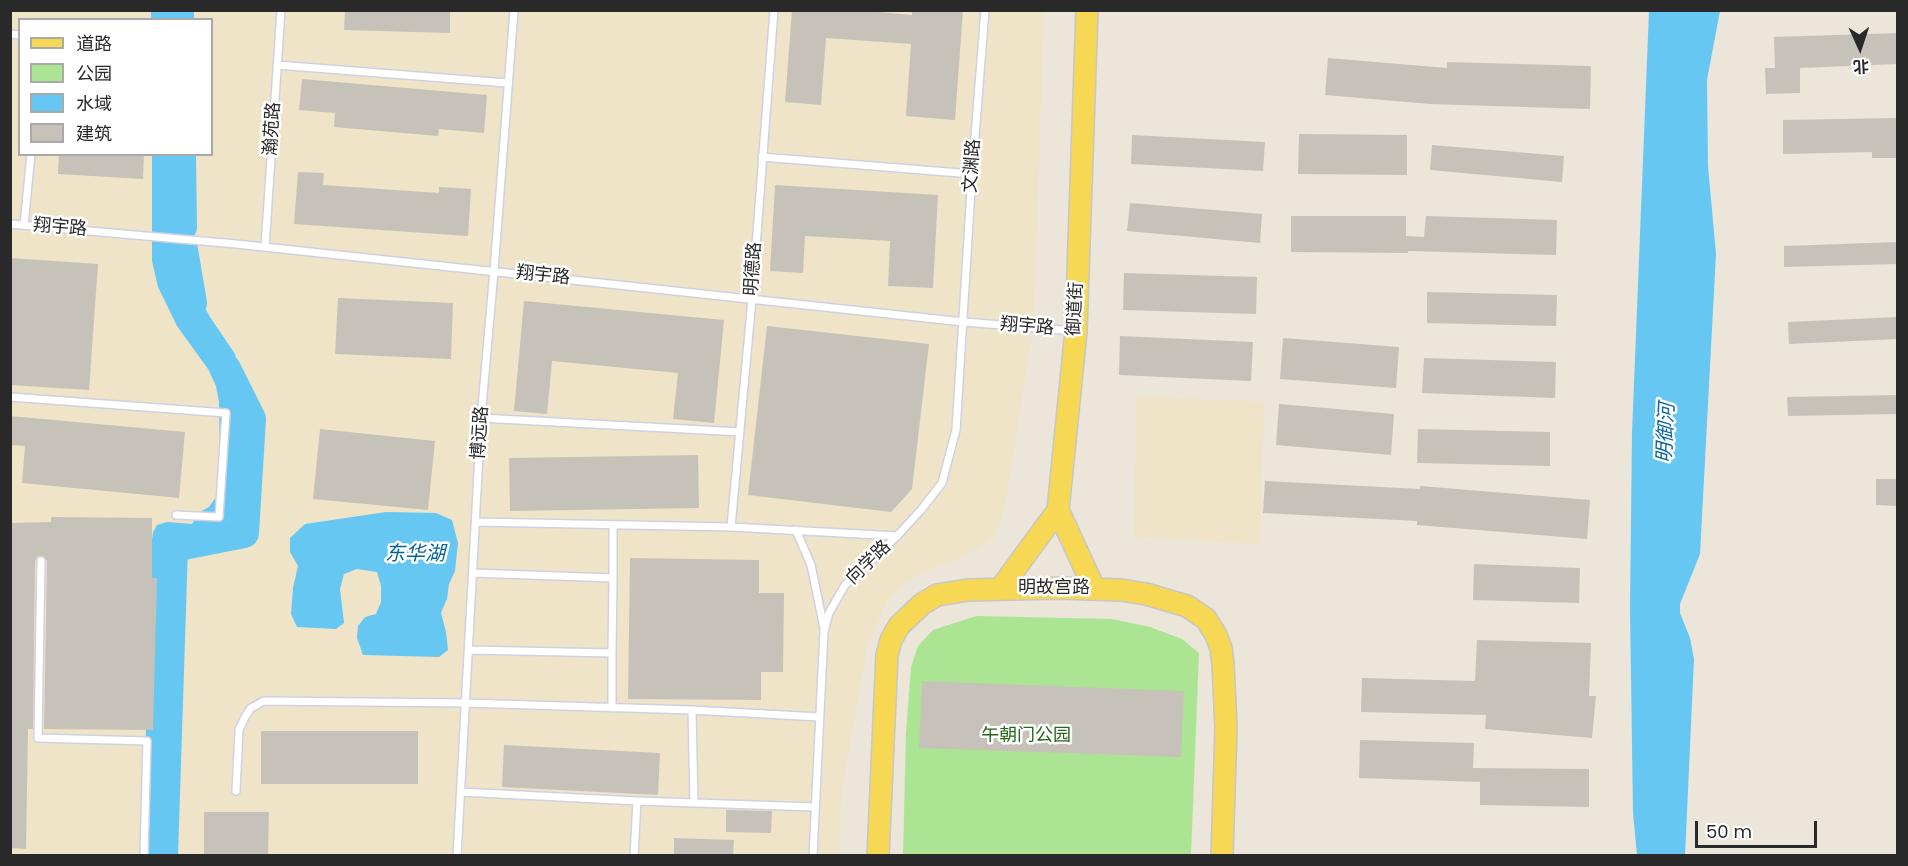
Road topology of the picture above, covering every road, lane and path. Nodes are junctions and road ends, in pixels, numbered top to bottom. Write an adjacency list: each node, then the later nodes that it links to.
1 (281, 10): 6 (lane, 瀚苑路)
2 (514, 10): 7 (lane, 博远路)
3 (774, 10): 9 (lane, 明德路)
4 (985, 10): 10 (lane, 文渊路)
5 (1088, 10): 17 (main road, 御道街)
6 (277, 65): 7 (lane); 13 (lane, 瀚苑路)
7 (507, 83): 14 (lane, 博远路)
8 (31, 156): 12 (lane)
9 (762, 157): 10 (lane); 15 (lane, 明德路)
10 (972, 174): 16 (lane, 文渊路)
11 (10, 224): 12 (lane, 翔宇路)
12 (24, 225): 13 (lane, 翔宇路)
13 (265, 247): 14 (lane, 翔宇路)
14 (495, 271): 15 (lane, 翔宇路); 19 (lane, 博远路)
15 (752, 299): 16 (lane, 翔宇路); 20 (lane, 明德路)
16 (964, 322): 17 (lane, 翔宇路); 27 (lane, 向学路)
17 (1076, 331): 21 (main road, 御道街)
18 (10, 397): 22 (lane)
19 (481, 418): 20 (lane); 23 (lane, 博远路)
20 (740, 432): 25 (lane, 明德路)
21 (1058, 510): 31 (main road); 32 (main road)
22 (176, 515)
23 (476, 522): 24 (lane); 29 (lane, 博远路)
24 (613, 525): 25 (lane); 30 (lane)
25 (731, 527): 26 (lane)
26 (796, 530): 27 (lane); 33 (lane)
27 (897, 536): 33 (lane, 向学路)
28 (41, 561): 45 (lane)
29 (473, 573): 30 (lane); 34 (lane, 博远路)
30 (613, 578): 35 (lane)
31 (1001, 588): 32 (main road, 明故宫路); 49 (main road, 明故宫路)
32 (1094, 588): 50 (main road, 明故宫路)
33 (824, 630): 39 (lane, 向学路)
34 (469, 650): 35 (lane); 36 (lane, 博远路)
35 (612, 653): 37 (lane)
36 (466, 703): 37 (lane); 40 (lane); 41 (lane, 博远路)
37 (612, 708): 38 (lane)
38 (692, 710): 39 (lane); 43 (lane)
39 (819, 717): 44 (lane, 向学路)
40 (236, 791)
41 (461, 792): 42 (lane); 46 (lane, 博远路)
42 (636, 801): 43 (lane); 47 (lane)
43 (694, 803): 44 (lane)
44 (814, 807): 48 (lane, 向学路)
45 (144, 855)
46 (457, 855)
47 (634, 855)
48 (813, 855)
49 (878, 855)
50 (1222, 855)

